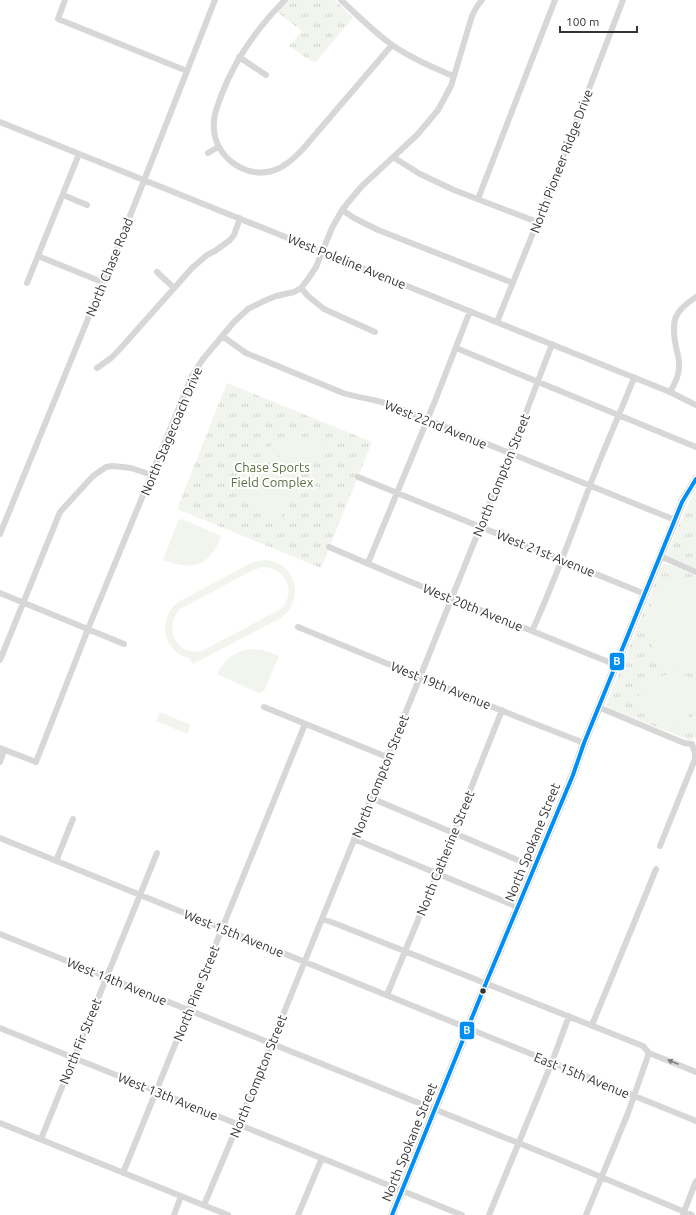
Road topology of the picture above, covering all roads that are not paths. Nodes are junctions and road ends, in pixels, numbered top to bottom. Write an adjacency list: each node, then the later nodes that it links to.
1 (65, 0): 10 (street)
2 (214, 0): 10 (street, North Chase Road)
3 (285, 0): 9 (street)
4 (341, 0): 8 (street)
5 (482, 0): 12 (street)
6 (555, 0): 20 (street)
7 (623, 0): 24 (street, North Pioneer Ridge Drive)
8 (392, 45): 12 (street); 14 (street)
9 (239, 57): 11 (street); 14 (street)
10 (187, 71): 18 (street, North Chase Road)
11 (266, 75)
12 (453, 76): 17 (street)
13 (0, 122): 16 (street, West Poleline Avenue)
14 (218, 147): 15 (street)
15 (208, 153)
16 (79, 154): 18 (street, West Poleline Avenue); 19 (street)
17 (392, 157): 20 (street); 22 (street)
18 (143, 180): 23 (street, West Poleline Avenue); 28 (street, North Chase Road)
19 (63, 195): 21 (street); 26 (street)
20 (478, 199): 24 (street)
21 (87, 205)
22 (342, 210): 25 (street); 30 (street)
23 (240, 218): 25 (street, West Poleline Avenue); 31 (street)
24 (537, 222): 30 (street, North Pioneer Ridge Drive)
25 (322, 251): 32 (street); 34 (street, West Poleline Avenue)
26 (38, 256): 28 (street); 29 (street)
27 (157, 272): 31 (street)
28 (102, 282): 56 (street, North Chase Road)
29 (27, 283)
30 (513, 283): 35 (street, North Pioneer Ridge Drive)
31 (174, 288): 40 (street)
32 (301, 288): 36 (street); 37 (street, North Stagecoach Drive)
33 (696, 297): 43 (street)
34 (470, 311): 35 (street, West Poleline Avenue); 39 (street)
35 (497, 322): 38 (street, West Poleline Avenue)
36 (375, 332)
37 (222, 336): 46 (street, West 22nd Avenue); 49 (street, North Stagecoach Drive)
38 (552, 344): 41 (street, West Poleline Avenue); 42 (street, North Compton Street)
39 (456, 348): 42 (street); 46 (street)
40 (97, 368)
41 (634, 378): 43 (street, West Poleline Avenue); 45 (street)
42 (537, 381): 45 (street); 48 (street, North Compton Street)
43 (670, 392): 44 (street, West Poleline Avenue)
44 (695, 404)
45 (619, 415): 47 (street); 52 (street)
46 (427, 419): 48 (street, West 22nd Avenue); 53 (street)
47 (696, 447)
48 (510, 454): 52 (street, West 22nd Avenue); 55 (street, North Compton Street)
49 (152, 475): 65 (street); 67 (street, North Stagecoach Drive)
50 (358, 476): 53 (street, West 21st Avenue)
51 (696, 479): 54 (main road, North Spokane Street)
52 (590, 485): 54 (street, West 22nd Avenue); 59 (street)
53 (397, 492): 55 (street, West 21st Avenue); 60 (street)
54 (675, 520): 58 (main road, North Spokane Street)
55 (480, 526): 59 (street, West 21st Avenue); 64 (street, North Compton Street)
56 (0, 534)
57 (329, 547): 60 (street, West 20th Avenue)
58 (660, 556): 61 (street); 63 (main road, North Spokane Street)
59 (562, 560): 63 (street, West 21st Avenue); 68 (street)
60 (368, 563): 64 (street, West 20th Avenue)
61 (696, 572)
62 (0, 593): 65 (street)
63 (645, 594): 71 (main road, North Spokane Street)
64 (451, 598): 68 (street, West 20th Avenue); 72 (street, North Compton Street)
65 (23, 603): 67 (street); 70 (street)
66 (298, 627): 72 (street, West 19th Avenue)
67 (88, 629): 69 (street); 79 (street, North Stagecoach Drive)
68 (532, 631): 71 (street, West 20th Avenue)
69 (124, 644)
70 (0, 660)
71 (616, 665): 74 (main road, North Spokane Street)
72 (420, 677): 75 (street, West 19th Avenue); 80 (street, North Compton Street)
73 (264, 707): 76 (street)
74 (598, 707): 77 (main road, North Spokane Street); 78 (street)
75 (502, 710): 77 (street, West 19th Avenue); 84 (street, North Catherine Street)
76 (305, 724): 80 (street); 96 (street, North Pine Street)
77 (584, 742): 90 (main road, North Spokane Street)
78 (694, 744): 87 (street)
79 (2, 749): 81 (street)
80 (388, 758): 82 (street, North Compton Street)
81 (0, 762)
82 (371, 798): 84 (street); 86 (street, North Compton Street)
83 (73, 819): 89 (street)
84 (453, 833): 90 (street); 92 (street, North Catherine Street)
85 (0, 838): 89 (street, West 15th Avenue)
86 (354, 839): 92 (street); 95 (street, North Compton Street)
87 (660, 846)
88 (157, 853): 93 (street, North Fir Street)
89 (56, 861): 93 (street, West 15th Avenue)
90 (534, 867): 94 (main road, North Spokane Street)
91 (656, 868): 105 (street)
92 (437, 874): 94 (street); 98 (street, North Catherine Street)
93 (140, 895): 96 (street, West 15th Avenue); 100 (street, North Fir Street)
94 (518, 907): 101 (main road, North Spokane Street)
95 (322, 919): 98 (street); 99 (street, North Compton Street)
96 (222, 928): 99 (street, West 15th Avenue); 103 (street, North Pine Street)
97 (0, 934): 100 (street, West 14th Avenue)
98 (406, 951): 101 (street); 102 (street, North Catherine Street)
99 (304, 962): 102 (street, West 15th Avenue); 108 (street, North Compton Street)
100 (106, 976): 103 (street, West 14th Avenue); 110 (street, North Fir Street)
101 (486, 983): 104 (street); 107 (main road, North Spokane Street)
102 (387, 995): 107 (street, West 15th Avenue)
103 (189, 1010): 108 (street, West 14th Avenue); 113 (street, North Pine Street)
104 (569, 1016): 105 (street); 111 (street)
105 (592, 1025): 109 (street)
106 (0, 1028): 110 (street, West 13th Avenue)
107 (468, 1028): 111 (street, East 15th Avenue); 115 (main road, North Spokane Street)
108 (271, 1044): 115 (street, West 14th Avenue); 118 (street, North Compton Street)
109 (649, 1053): 112 (street, one-way to 109); 114 (street)
110 (74, 1058): 113 (street, West 13th Avenue); 119 (street, North Fir Street)
111 (552, 1062): 114 (street, East 15th Avenue); 120 (street)
112 (696, 1072)
113 (156, 1091): 118 (street, West 13th Avenue); 122 (street, North Pine Street)
114 (634, 1096): 116 (street, East 15th Avenue); 123 (street)
115 (435, 1110): 120 (street, West 14th Avenue); 125 (main road, North Spokane Street)
116 (696, 1121)
117 (0, 1123): 119 (street)
118 (238, 1124): 121 (street, West 13th Avenue); 127 (street, North Compton Street)
119 (41, 1139): 122 (street)
120 (519, 1144): 123 (street, West 14th Avenue); 134 (street)
121 (322, 1158): 125 (street, West 13th Avenue); 131 (street)
122 (123, 1172): 126 (street)
123 (602, 1178): 128 (street, West 14th Avenue); 135 (street)
124 (696, 1181): 128 (street)
125 (402, 1191): 132 (main road, North Spokane Street); 133 (street, West 13th Avenue)
126 (181, 1196): 127 (street); 129 (street)
127 (204, 1205): 130 (street)
128 (683, 1213): 136 (street, West 14th Avenue)
129 (174, 1215)
130 (228, 1215)
131 (298, 1215)
132 (392, 1215)
133 (462, 1215)
134 (489, 1215)
135 (586, 1215)
136 (692, 1215)

